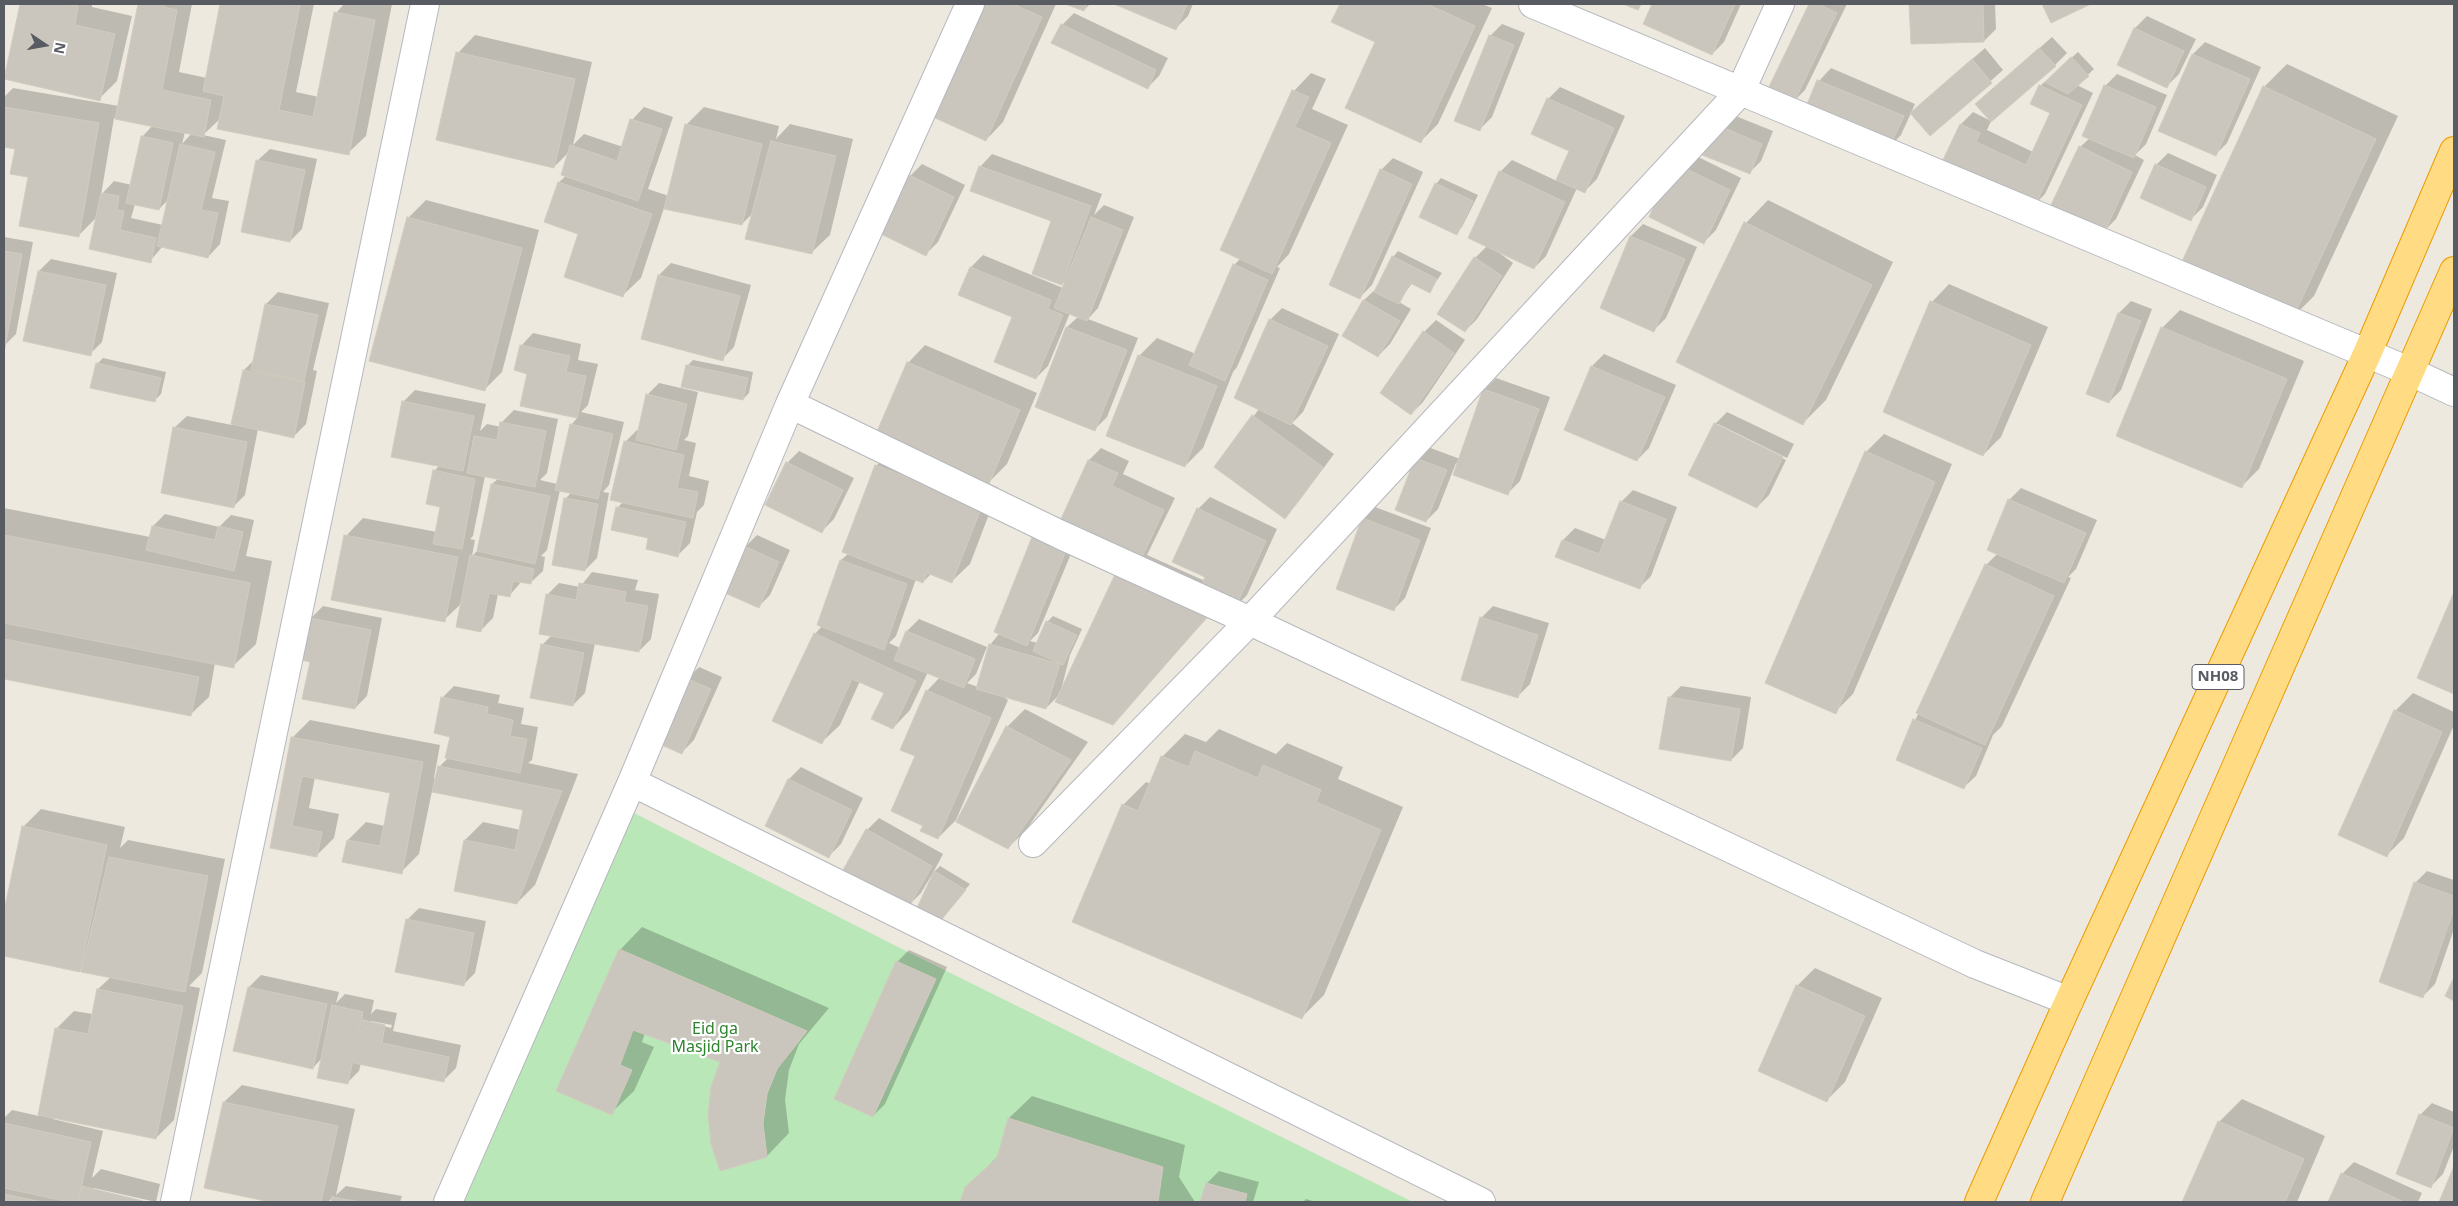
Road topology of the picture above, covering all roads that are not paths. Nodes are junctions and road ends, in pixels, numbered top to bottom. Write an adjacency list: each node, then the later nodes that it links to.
1 (425, 4): 16 (street)
2 (1533, 4): 5 (street)
3 (1780, 4): 5 (street)
4 (963, 5): 11 (street)
5 (1740, 92): 8 (street); 12 (street)
6 (2454, 150): 8 (highway, NH08)
7 (2454, 271): 9 (highway, NH08)
8 (2367, 354): 9 (street); 15 (highway, NH08)
9 (2409, 372): 10 (street); 20 (highway, NH08)
10 (2454, 392)
11 (790, 404): 12 (street); 13 (street)
12 (1250, 621): 14 (street); 15 (street)
13 (632, 782): 17 (street); 18 (street)
14 (1033, 843)
15 (2069, 1001): 19 (highway, NH08)
16 (175, 1202)
17 (448, 1202)
18 (1481, 1202)
19 (1980, 1202)
20 (2045, 1202)

